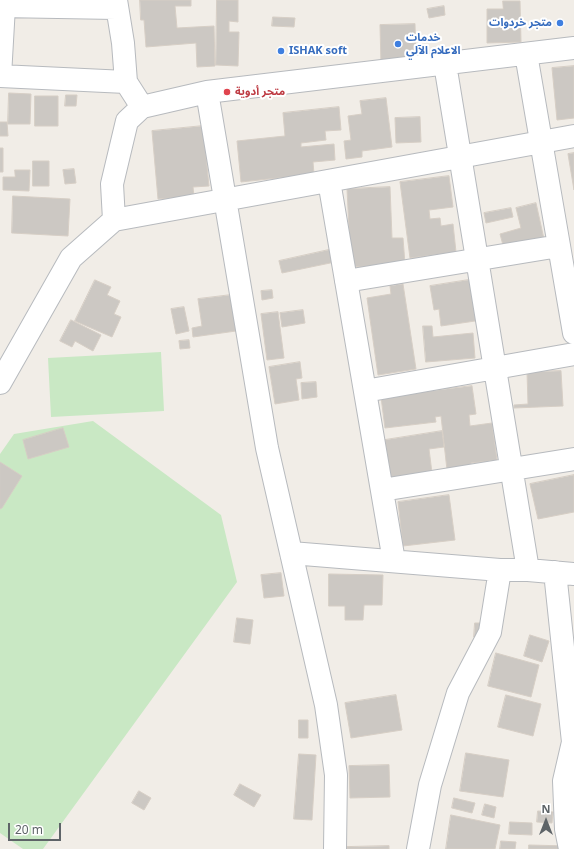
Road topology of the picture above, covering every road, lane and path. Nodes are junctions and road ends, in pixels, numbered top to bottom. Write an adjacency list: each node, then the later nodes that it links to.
1 (116, 4): 2 (street); 7 (street)
2 (2, 6): 6 (street)
3 (574, 48): 4 (street)
4 (526, 54): 5 (street); 11 (street)
5 (445, 64): 8 (street); 12 (street)
6 (0, 76): 7 (street)
7 (126, 82): 9 (street)
8 (207, 92): 9 (street); 14 (street)
9 (142, 107): 15 (street)
10 (574, 136): 11 (street)
11 (541, 141): 12 (street); 16 (street)
12 (459, 158): 13 (street); 17 (street)
13 (329, 181): 14 (street); 18 (street)
14 (225, 201): 15 (street); 27 (street)
15 (114, 220): 22 (street)
16 (559, 246): 17 (street); 19 (street)
17 (476, 259): 18 (street); 21 (street)
18 (346, 280): 23 (street)
19 (574, 333)
20 (574, 354): 21 (street)
21 (495, 368): 23 (street); 25 (street)
22 (0, 383)
23 (365, 391): 26 (street)
24 (574, 459): 25 (street)
25 (511, 469): 26 (street); 30 (street)
26 (382, 490): 28 (street)
27 (291, 553): 28 (street); 32 (street)
28 (394, 561): 29 (street)
29 (500, 570): 30 (street); 33 (street)
30 (528, 570): 31 (street)
31 (564, 573): 34 (street)
32 (335, 849)
33 (418, 849)
34 (570, 849)

